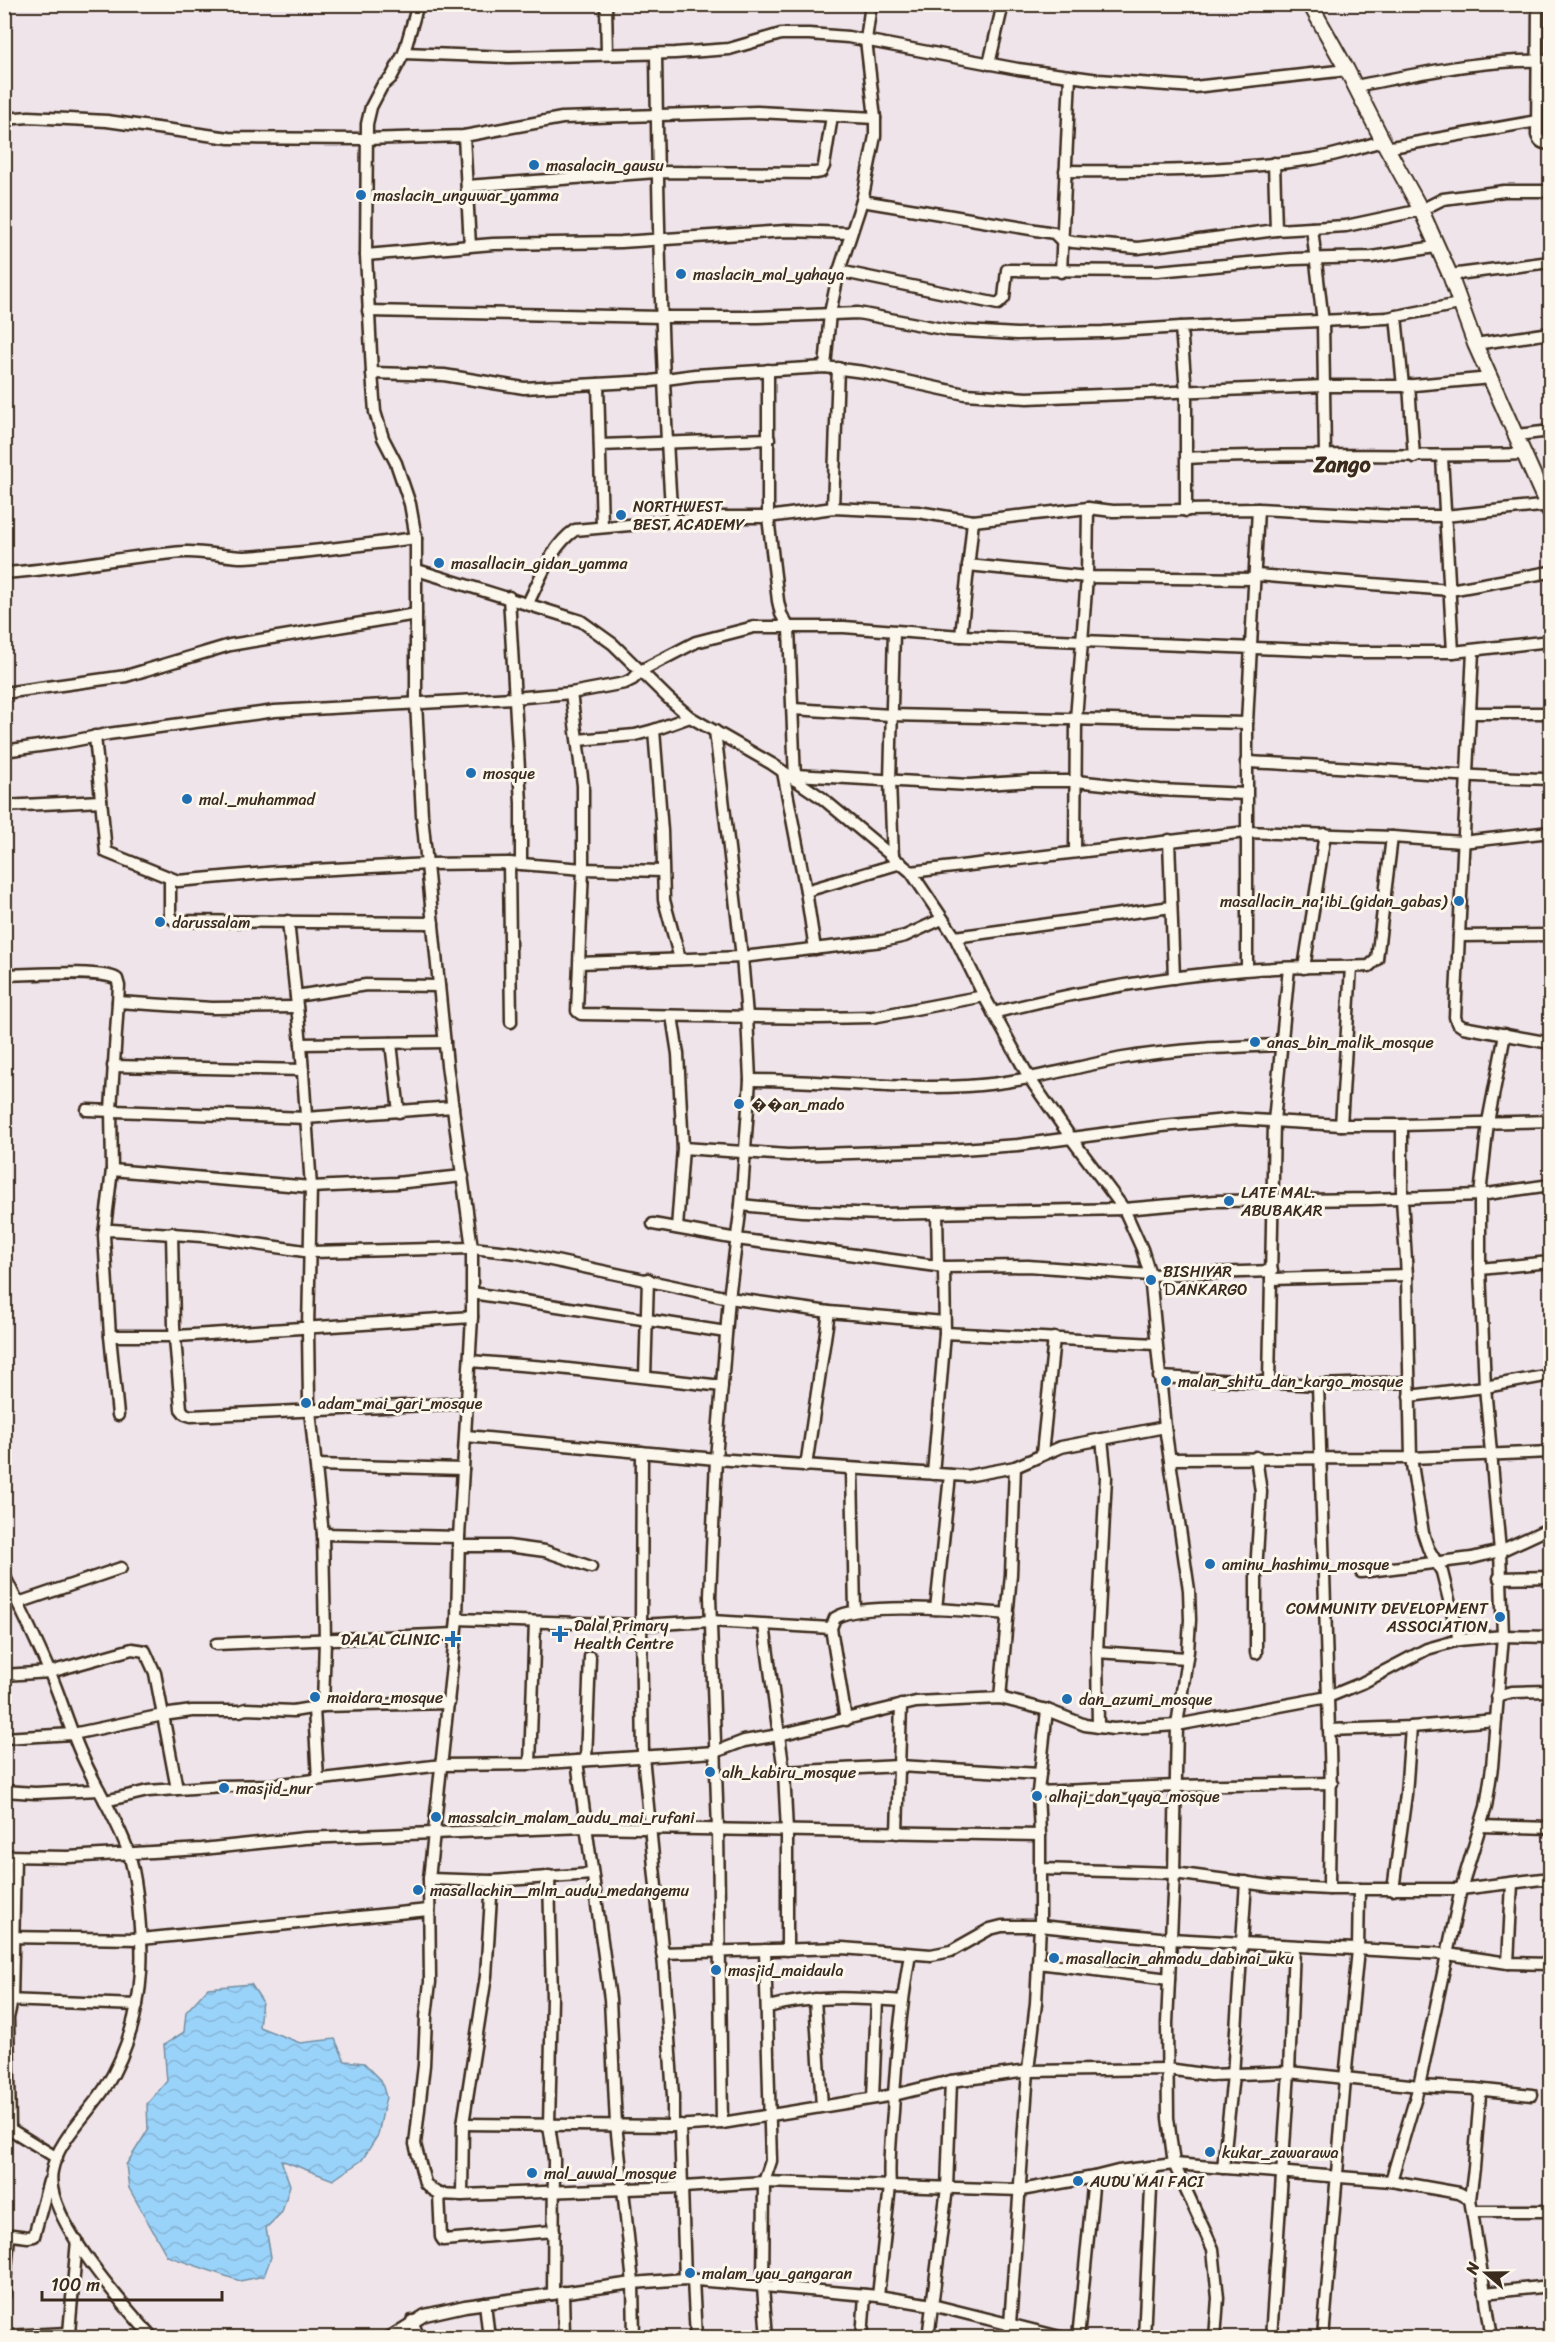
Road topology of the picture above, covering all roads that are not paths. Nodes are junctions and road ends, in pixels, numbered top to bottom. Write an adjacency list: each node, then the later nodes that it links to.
1 (418, 4): 8 (street)
2 (606, 4): 10 (street)
3 (871, 4): 7 (street)
4 (1003, 4): 13 (street)
5 (1310, 4): 14 (street)
6 (1538, 4): 11 (street)
7 (866, 40): 9 (street); 13 (street); 19 (street)
8 (404, 53): 10 (street); 23 (street)
9 (656, 53): 10 (street); 17 (street)
10 (607, 54)
11 (1538, 61): 12 (street); 16 (street); 21 (street)
12 (1551, 61)
13 (989, 64): 15 (street)
14 (1347, 70): 15 (street); 16 (street)
15 (1070, 76): 27 (street)
16 (1355, 86): 24 (street)
17 (657, 116): 18 (street); 22 (street); 28 (street)
18 (832, 116): 19 (street); 28 (street)
19 (875, 118): 31 (street)
20 (4, 119): 23 (street)
21 (1537, 121): 24 (street); 25 (street)
22 (464, 136): 23 (street); 29 (street)
23 (365, 139): 40 (street)
24 (1384, 144): 26 (street); 32 (street)
25 (1551, 144)
26 (1274, 163): 27 (street); 34 (street)
27 (1065, 171): 37 (street)
28 (657, 172): 29 (street); 36 (street)
29 (466, 186): 38 (street)
30 (1551, 191): 32 (street)
31 (862, 201): 35 (street); 37 (street)
32 (1421, 210): 33 (street); 39 (street)
33 (1312, 228): 34 (street); 41 (street)
34 (1276, 230): 37 (street)
35 (851, 233): 36 (street); 43 (street)
36 (658, 239): 38 (street); 50 (street)
37 (1062, 240): 44 (street)
38 (470, 246): 40 (street)
39 (1436, 247): 41 (street); 45 (street)
40 (366, 255): 47 (street)
41 (1315, 259): 44 (street); 51 (street)
42 (1551, 262): 45 (street)
43 (839, 271): 44 (street); 48 (street)
44 (1061, 272)
45 (1450, 275): 46 (street)
46 (1459, 304): 49 (street); 54 (street)
47 (368, 311): 50 (street); 58 (street)
48 (830, 313): 50 (street); 52 (street); 55 (street)
49 (1396, 316): 51 (street); 63 (street)
50 (662, 317): 60 (street)
51 (1323, 322): 52 (street); 62 (street)
52 (1181, 327): 64 (street)
53 (1551, 333): 54 (street)
54 (1475, 344): 59 (street)
55 (825, 367): 56 (street); 57 (street)
56 (838, 368): 64 (street); 75 (street)
57 (768, 370): 60 (street); 67 (street)
58 (372, 373): 61 (street); 85 (street)
59 (1491, 378): 63 (street); 66 (street)
60 (665, 379): 61 (street); 68 (street)
61 (598, 384): 69 (street)
62 (1324, 386): 63 (street); 64 (street); 71 (street)
63 (1406, 386): 72 (street)
64 (1186, 392): 74 (street)
65 (1551, 431): 66 (street)
66 (1517, 435): 70 (street)
67 (769, 439): 68 (street); 81 (street)
68 (666, 443): 69 (street); 82 (street)
69 (600, 445): 84 (street)
70 (1526, 454): 73 (street); 77 (street)
71 (1325, 456): 72 (street); 74 (street)
72 (1414, 456): 73 (street)
73 (1442, 457): 80 (street)
74 (1187, 458): 79 (street)
75 (833, 508): 81 (street); 83 (street)
76 (1088, 508): 79 (street); 83 (street); 90 (street)
77 (1550, 508): 80 (street)
78 (1258, 509): 79 (street); 80 (street); 91 (street)
79 (1186, 511)
80 (1445, 516): 92 (street)
81 (768, 517): 82 (street); 96 (street)
82 (672, 521): 84 (street)
83 (973, 521): 86 (street)
84 (602, 527): 94 (street)
85 (416, 538): 87 (street); 89 (street)
86 (968, 565): 90 (street); 98 (street)
87 (417, 570): 93 (street); 95 (street)
88 (1551, 572): 92 (street)
89 (4, 573)
90 (1087, 577): 91 (street); 100 (street)
91 (1254, 577): 92 (street); 101 (street)
92 (1450, 590): 103 (street)
93 (509, 597): 94 (street); 107 (street)
94 (528, 603): 104 (street)
95 (416, 614): 105 (street); 108 (street)
96 (789, 628): 97 (street); 104 (street); 109 (street)
97 (894, 632): 98 (street); 112 (street)
98 (961, 636): 100 (street)
99 (1551, 641): 102 (street)
100 (1081, 642): 101 (street); 114 (street)
101 (1251, 647): 103 (street); 115 (street)
102 (1473, 651): 103 (street); 110 (street)
103 (1453, 652)
104 (642, 670): 106 (street); 113 (street)
105 (4, 693)
106 (571, 693): 107 (street); 119 (street)
107 (513, 698): 108 (street); 141 (street)
108 (416, 703): 118 (street); 140 (street)
109 (793, 709): 112 (street); 124 (street)
110 (1470, 713): 111 (street); 123 (street)
111 (1551, 713)
112 (891, 715): 114 (street); 126 (street)
113 (690, 717): 116 (street); 117 (street)
114 (1076, 719): 115 (street); 127 (street)
115 (1247, 723): 121 (street)
116 (654, 730): 119 (street); 143 (street)
117 (715, 731): 122 (street); 155 (street)
118 (95, 736): 120 (street); 129 (street)
119 (578, 740): 142 (street)
120 (4, 751)
121 (1246, 762): 123 (street); 128 (street)
122 (783, 772): 124 (street); 146 (street)
123 (1466, 777): 125 (street); 136 (street)
124 (795, 778): 126 (street); 138 (street)
125 (1551, 779)
126 (890, 781): 127 (street); 138 (street)
127 (1076, 781): 128 (street); 137 (street)
128 (1246, 794): 131 (street)
129 (101, 801): 130 (street); 145 (street)
130 (4, 806)
131 (1245, 831): 133 (street); 135 (street); 161 (street)
132 (1551, 832): 136 (street)
133 (1325, 834): 134 (street); 160 (street)
134 (1392, 837): 136 (street); 158 (street)
135 (1169, 840): 137 (street); 147 (street)
136 (1462, 842): 152 (street)
137 (1075, 851): 144 (street)
138 (897, 860): 144 (street); 146 (street)
139 (509, 863): 140 (street); 141 (street); 171 (street)
140 (428, 864): 145 (street); 150 (street)
141 (521, 864): 142 (street)
142 (583, 869): 143 (street); 157 (street)
143 (662, 871): 156 (street)
144 (911, 872): 148 (street)
145 (170, 879): 149 (street)
146 (806, 891): 154 (street)
147 (1172, 907): 153 (street); 163 (street)
148 (942, 919): 153 (street); 154 (street)
149 (288, 921): 150 (street); 166 (street)
150 (433, 923): 164 (street)
151 (1551, 935): 152 (street)
152 (1459, 936): 172 (street)
153 (955, 937): 165 (street)
154 (815, 949): 155 (street)
155 (742, 957): 156 (street); 170 (street)
156 (680, 959): 157 (street)
157 (580, 963): 169 (street)
158 (1351, 967): 160 (street); 190 (street)
159 (1289, 968): 160 (street); 161 (street); 177 (street)
160 (1304, 968)
161 (1247, 969): 163 (street)
162 (4, 975): 167 (street)
163 (1174, 978): 168 (street)
164 (439, 986): 166 (street); 173 (street)
165 (984, 996): 168 (street); 170 (street)
166 (297, 1001): 167 (street); 176 (street)
167 (117, 1002): 178 (street)
168 (993, 1013): 180 (street)
169 (672, 1016): 170 (street); 193 (street)
170 (747, 1016): 181 (street)
171 (511, 1022)
172 (1505, 1034): 175 (street); 189 (street)
173 (445, 1042): 174 (street); 182 (street)
174 (391, 1043): 176 (street); 185 (street)
175 (1551, 1043)
176 (301, 1044): 179 (street)
177 (1281, 1045): 180 (street); 187 (street)
178 (113, 1066): 179 (street); 184 (street)
179 (303, 1070): 186 (street)
180 (1030, 1079): 181 (street); 192 (street)
181 (750, 1080): 194 (street)
182 (453, 1107): 185 (street); 196 (street)
183 (87, 1110): 184 (street)
184 (111, 1110): 186 (street); 195 (street)
185 (399, 1112): 186 (street)
186 (306, 1118): 198 (street)
187 (1274, 1121): 190 (street); 192 (street); 201 (street)
188 (1551, 1121): 189 (street)
189 (1488, 1122): 191 (street); 199 (street)
190 (1341, 1125): 191 (street)
191 (1402, 1125): 200 (street)
192 (1071, 1138): 194 (street); 203 (street)
193 (683, 1148): 194 (street); 206 (street)
194 (744, 1152): 202 (street)
195 (112, 1170): 198 (street); 207 (street)
196 (463, 1176): 198 (street); 210 (street)
197 (1551, 1185): 199 (street)
198 (311, 1187): 211 (street)
199 (1480, 1195): 200 (street); 214 (street)
200 (1402, 1198): 201 (street); 217 (street)
201 (1271, 1201): 203 (street); 216 (street)
202 (741, 1204): 204 (street); 209 (street)
203 (1124, 1209): 204 (street); 215 (street)
204 (937, 1213): 213 (street)
205 (653, 1224): 206 (street)
206 (677, 1228): 209 (street)
207 (105, 1231): 208 (street); 227 (street)
208 (172, 1233): 211 (street); 228 (street)
209 (737, 1239): 213 (street); 220 (street)
210 (472, 1248): 211 (street); 218 (street); 219 (street)
211 (311, 1252): 225 (street)
212 (1551, 1262): 214 (street)
213 (941, 1267): 215 (street); 224 (street)
214 (1480, 1269): 239 (street)
215 (1150, 1275): 216 (street); 230 (street)
216 (1272, 1275): 217 (street); 236 (street)
217 (1407, 1275): 235 (street)
218 (648, 1279): 220 (street); 223 (street)
219 (472, 1293): 222 (street); 223 (street)
220 (729, 1298): 221 (street); 226 (street)
221 (829, 1312): 224 (street); 257 (street)
222 (472, 1317): 225 (street); 231 (street)
223 (646, 1319): 226 (street); 233 (street)
224 (945, 1328): 229 (street); 261 (street)
225 (308, 1329): 228 (street); 242 (street)
226 (726, 1332): 238 (street)
227 (110, 1336): 228 (street); 243 (street)
228 (177, 1336): 242 (street)
229 (1054, 1338): 230 (street); 249 (street)
230 (1155, 1344): 234 (street)
231 (470, 1361): 233 (street); 241 (street)
232 (1551, 1375): 239 (street)
233 (645, 1377): 238 (street)
234 (1159, 1377): 236 (street); 244 (street)
235 (1409, 1382): 237 (street); 240 (street)
236 (1269, 1383): 237 (street)
237 (1318, 1385): 252 (street)
238 (722, 1386): 254 (street)
239 (1485, 1387): 240 (street); 250 (street)
240 (1409, 1396): 253 (street)
241 (468, 1403): 242 (street); 245 (street)
242 (310, 1409): 256 (street)
243 (118, 1415)
244 (1165, 1427): 246 (street); 255 (street)
245 (466, 1436): 247 (street); 259 (street)
246 (1102, 1439): 249 (street); 291 (street)
247 (642, 1452): 254 (street); 282 (street)
248 (1551, 1452): 250 (street)
249 (1042, 1454): 258 (street)
250 (1493, 1455): 253 (street); 266 (street)
251 (1256, 1457): 252 (street); 255 (street); 292 (street)
252 (1322, 1457): 253 (street); 299 (street)
253 (1411, 1458): 267 (street)
254 (716, 1459): 257 (street); 280 (street)
255 (1170, 1459): 294 (street)
256 (316, 1465): 259 (street); 264 (street)
257 (806, 1466): 260 (street)
258 (1015, 1467): 262 (street); 278 (street)
259 (463, 1469): 265 (street)
260 (852, 1470): 261 (street); 277 (street)
261 (933, 1474): 262 (street)
262 (950, 1475): 276 (street)
263 (1551, 1528): 266 (street)
264 (323, 1534): 265 (street); 288 (street)
265 (458, 1541): 268 (street); 279 (street)
266 (1500, 1551): 267 (street); 273 (street)
267 (1437, 1563): 270 (street); 289 (street)
268 (591, 1567)
269 (121, 1568): 275 (street)
270 (1361, 1572)
271 (4, 1575): 274 (street)
272 (1551, 1577): 273 (street)
273 (1499, 1578): 286 (street)
274 (7, 1586): 275 (street)
275 (18, 1603): 295 (street)
276 (936, 1609): 277 (street); 278 (street)
277 (855, 1611): 284 (street)
278 (1008, 1614): 300 (street)
279 (457, 1619): 281 (street); 285 (street)
280 (711, 1621): 282 (street); 283 (street); 315 (street)
281 (535, 1622): 282 (street); 318 (street)
282 (641, 1624): 316 (street)
283 (764, 1625): 284 (street); 313 (street)
284 (831, 1628): 306 (street)
285 (455, 1634): 288 (street); 301 (street)
286 (1503, 1636): 287 (street); 289 (street); 298 (street)
287 (1551, 1637)
288 (325, 1640): 290 (street); 303 (street)
289 (1460, 1640): 299 (street)
290 (216, 1644)
291 (1097, 1652): 294 (street); 309 (street)
292 (1256, 1653)
293 (590, 1657): 317 (street)
294 (1186, 1658): 308 (street)
295 (50, 1672): 296 (street); 305 (street); 312 (street)
296 (4, 1675)
297 (1551, 1691): 298 (street)
298 (1497, 1696): 307 (street)
299 (1328, 1697): 308 (street); 311 (street)
300 (1000, 1698): 302 (street); 304 (street)
301 (449, 1703): 303 (street); 319 (street)
302 (901, 1704): 306 (street); 320 (street)
303 (318, 1708): 305 (street); 323 (street)
304 (1047, 1710): 309 (street); 322 (street)
305 (163, 1714): 312 (street); 326 (street)
306 (846, 1720): 313 (street)
307 (1496, 1720): 310 (street); 331 (street)
308 (1177, 1725): 309 (street); 325 (street)
309 (1098, 1727)
310 (1411, 1727): 311 (street); 354 (street)
311 (1329, 1730): 324 (street)
312 (73, 1734): 314 (street); 327 (street)
313 (779, 1735): 315 (street); 321 (street)
314 (4, 1738)
315 (715, 1752): 316 (street); 335 (street)
316 (643, 1756): 317 (street); 334 (street)
317 (581, 1760): 318 (street); 332 (street)
318 (530, 1764): 319 (street)
319 (442, 1765): 323 (street); 337 (street)
320 (899, 1766): 321 (street); 322 (street); 338 (street)
321 (784, 1772): 336 (street)
322 (1040, 1774): 329 (street)
323 (318, 1779): 326 (street)
324 (1332, 1783): 325 (street); 351 (street)
325 (1176, 1786): 329 (street); 343 (street)
326 (177, 1789): 330 (street)
327 (99, 1790): 328 (street); 330 (street)
328 (4, 1791)
329 (1038, 1792): 339 (street)
330 (105, 1801): 340 (street)
331 (1480, 1826): 333 (street); 353 (street)
332 (585, 1827): 334 (street); 337 (street); 344 (street)
333 (1551, 1828)
334 (651, 1829): 335 (street); 366 (street)
335 (718, 1830): 336 (street); 365 (street)
336 (787, 1831): 338 (street); 363 (street)
337 (435, 1833): 340 (street); 347 (street)
338 (897, 1833): 339 (street)
339 (1040, 1835): 342 (street)
340 (128, 1852): 341 (street); 358 (street)
341 (10, 1856): 357 (street)
342 (1040, 1869): 343 (street); 356 (street)
343 (1174, 1873): 349 (street); 359 (street)
344 (592, 1874): 345 (street); 394 (street)
345 (549, 1875): 348 (street); 395 (street)
346 (1551, 1878): 350 (street)
347 (429, 1879): 348 (street); 355 (street)
348 (492, 1881): 393 (street)
349 (1246, 1882): 351 (street); 360 (street)
350 (1512, 1883): 353 (street); 370 (street)
351 (1329, 1889): 352 (street)
352 (1359, 1889): 354 (street); 364 (street)
353 (1461, 1889): 354 (street); 368 (street)
354 (1394, 1890)
355 (428, 1910): 358 (street); 414 (street)
356 (1040, 1926): 359 (street); 367 (street); 369 (street)
357 (8, 1937): 358 (street); 374 (street)
358 (141, 1939): 377 (street)
359 (1170, 1939): 360 (street); 372 (street)
360 (1242, 1944): 361 (street); 382 (street)
361 (1294, 1947): 364 (street); 381 (street)
362 (765, 1950): 363 (street); 365 (street); 378 (street)
363 (786, 1950): 367 (street)
364 (1358, 1950): 368 (street); 383 (street)
365 (719, 1952): 366 (street); 392 (street)
366 (662, 1953): 396 (street)
367 (910, 1954): 376 (street)
368 (1447, 1954): 370 (street); 385 (street)
369 (1038, 1963): 372 (street); 380 (street)
370 (1508, 1963): 371 (street)
371 (1551, 1964)
372 (1169, 1978): 379 (street)
373 (815, 1999): 375 (street); 378 (street); 390 (street)
374 (8, 2000): 377 (street); 397 (street)
375 (877, 2000): 376 (street); 389 (street)
376 (902, 2001): 387 (street)
377 (137, 2005): 398 (street)
378 (768, 2007): 391 (street)
379 (1168, 2069): 380 (street); 382 (street); 399 (street)
380 (1028, 2071): 384 (street); 412 (street)
381 (1289, 2072): 382 (street); 383 (street); 403 (street)
382 (1233, 2075): 401 (street)
383 (1345, 2079): 385 (street); 405 (street)
384 (951, 2081): 387 (street); 411 (street)
385 (1419, 2086): 386 (street); 406 (street)
386 (1475, 2089): 388 (street); 416 (street)
387 (894, 2095): 389 (street); 408 (street)
388 (1532, 2095)
389 (873, 2098): 390 (street)
390 (822, 2106): 391 (street)
391 (769, 2115): 392 (street); 407 (street)
392 (722, 2123): 396 (street)
393 (463, 2124): 395 (street); 415 (street)
394 (616, 2124): 395 (street); 396 (street); 410 (street)
395 (549, 2125): 413 (street)
396 (676, 2125): 409 (street)
397 (7, 2127): 398 (street)
398 (57, 2158): 402 (street)
399 (1174, 2164): 400 (street); 401 (street); 450 (street)
400 (1152, 2167): 404 (street); 449 (street)
401 (1223, 2168): 403 (street)
402 (51, 2172): 419 (street); 420 (street)
403 (1282, 2173): 405 (street); 451 (street)
404 (1094, 2177): 412 (street); 448 (street)
405 (1336, 2177): 406 (street); 452 (street)
406 (1391, 2181): 416 (street)
407 (764, 2182): 408 (street); 409 (street); 424 (street)
408 (890, 2186): 411 (street); 428 (street)
409 (682, 2187): 410 (street); 421 (street)
410 (624, 2188): 413 (street); 422 (street)
411 (947, 2188): 412 (street); 431 (street)
412 (1021, 2190): 433 (street)
413 (554, 2192): 415 (street); 418 (street)
414 (439, 2194): 415 (street); 418 (street)
415 (462, 2194)
416 (1471, 2205): 417 (street); 426 (street)
417 (1551, 2211)
418 (554, 2231): 425 (street)
419 (7, 2235): 429 (street)
420 (77, 2240): 434 (street); 436 (street)
421 (689, 2279): 422 (street); 424 (street); 442 (street)
422 (633, 2283): 425 (street); 441 (street)
423 (1551, 2286): 426 (street)
424 (763, 2287): 427 (street); 443 (street)
425 (558, 2293): 430 (street); 440 (street)
426 (1485, 2293): 453 (street)
427 (865, 2295): 428 (street); 444 (street)
428 (878, 2296): 431 (street)
429 (4, 2297)
430 (485, 2303): 432 (street); 439 (street)
431 (932, 2305): 433 (street); 445 (street)
432 (412, 2321): 437 (street); 438 (street)
433 (1011, 2324): 446 (street); 447 (street)
434 (73, 2335): 435 (street)
435 (4, 2336)
436 (153, 2337)
437 (388, 2337)
438 (419, 2337)
439 (489, 2337)
440 (564, 2337)
441 (634, 2337)
442 (696, 2337)
443 (767, 2337)
444 (862, 2337)
445 (928, 2337)
446 (1009, 2337)
447 (1064, 2337)
448 (1078, 2337)
449 (1144, 2337)
450 (1215, 2337)
451 (1271, 2337)
452 (1323, 2337)
453 (1492, 2337)

